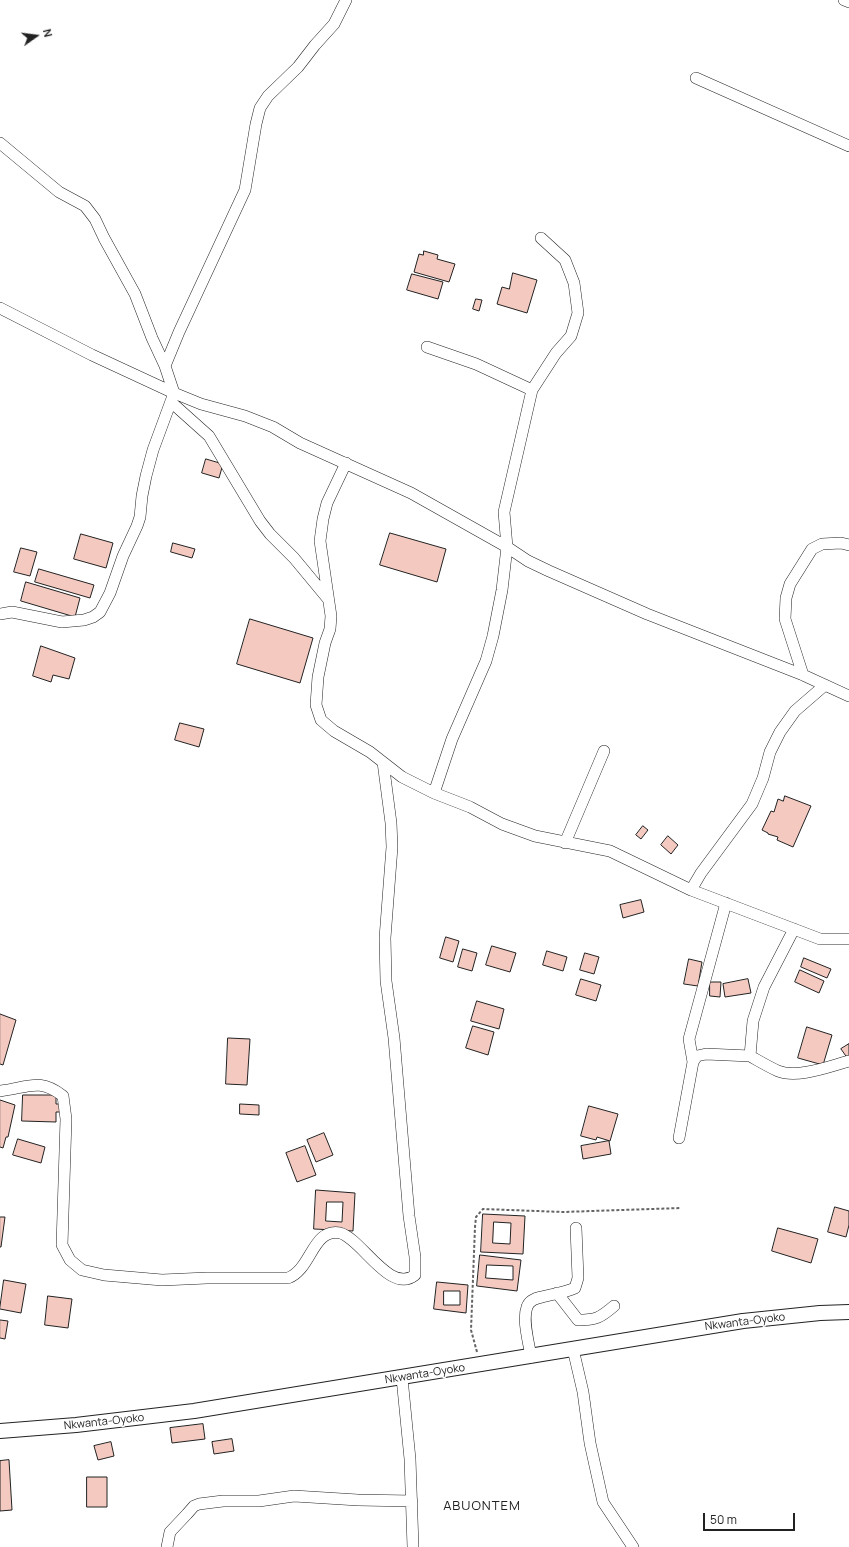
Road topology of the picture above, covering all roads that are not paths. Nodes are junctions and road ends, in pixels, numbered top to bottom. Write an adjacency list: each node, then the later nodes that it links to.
1 (346, 0): 10 (street)
2 (844, 0): 3 (street)
3 (849, 2)
4 (696, 78): 6 (street)
5 (0, 143): 10 (street)
6 (849, 146)
7 (541, 238): 11 (street)
8 (0, 308): 12 (street)
9 (427, 347): 11 (street)
10 (166, 366): 12 (street)
11 (532, 390): 15 (street)
12 (173, 397): 13 (street); 16 (street); 17 (street)
13 (346, 463): 15 (street); 16 (street)
14 (849, 545): 18 (street)
15 (507, 547): 18 (street); 23 (street)
16 (329, 599): 22 (street)
17 (0, 614)
18 (804, 675): 19 (street)
19 (825, 685): 20 (street); 25 (street)
20 (849, 696)
21 (604, 751): 24 (street)
22 (383, 762): 23 (street); 32 (street)
23 (434, 793): 24 (street)
24 (565, 843): 25 (street)
25 (691, 890): 26 (street)
26 (726, 903): 27 (street); 31 (street)
27 (794, 929): 28 (street); 29 (street)
28 (849, 939)
29 (750, 1056): 30 (street); 31 (street)
30 (849, 1061)
31 (693, 1062): 33 (street)
32 (0, 1091)
33 (679, 1138)
34 (576, 1228): 35 (street)
35 (557, 1294): 36 (street); 39 (street)
36 (614, 1306)
37 (849, 1312): 38 (street, Nkwanta-Oyoko)
38 (573, 1349): 39 (street, Nkwanta-Oyoko); 45 (street)
39 (531, 1357): 40 (street, Nkwanta-Oyoko)
40 (402, 1378): 41 (street, Nkwanta-Oyoko); 42 (street)
41 (0, 1431)
42 (412, 1501): 43 (street); 44 (street)
43 (167, 1547)
44 (413, 1547)
45 (633, 1547)

